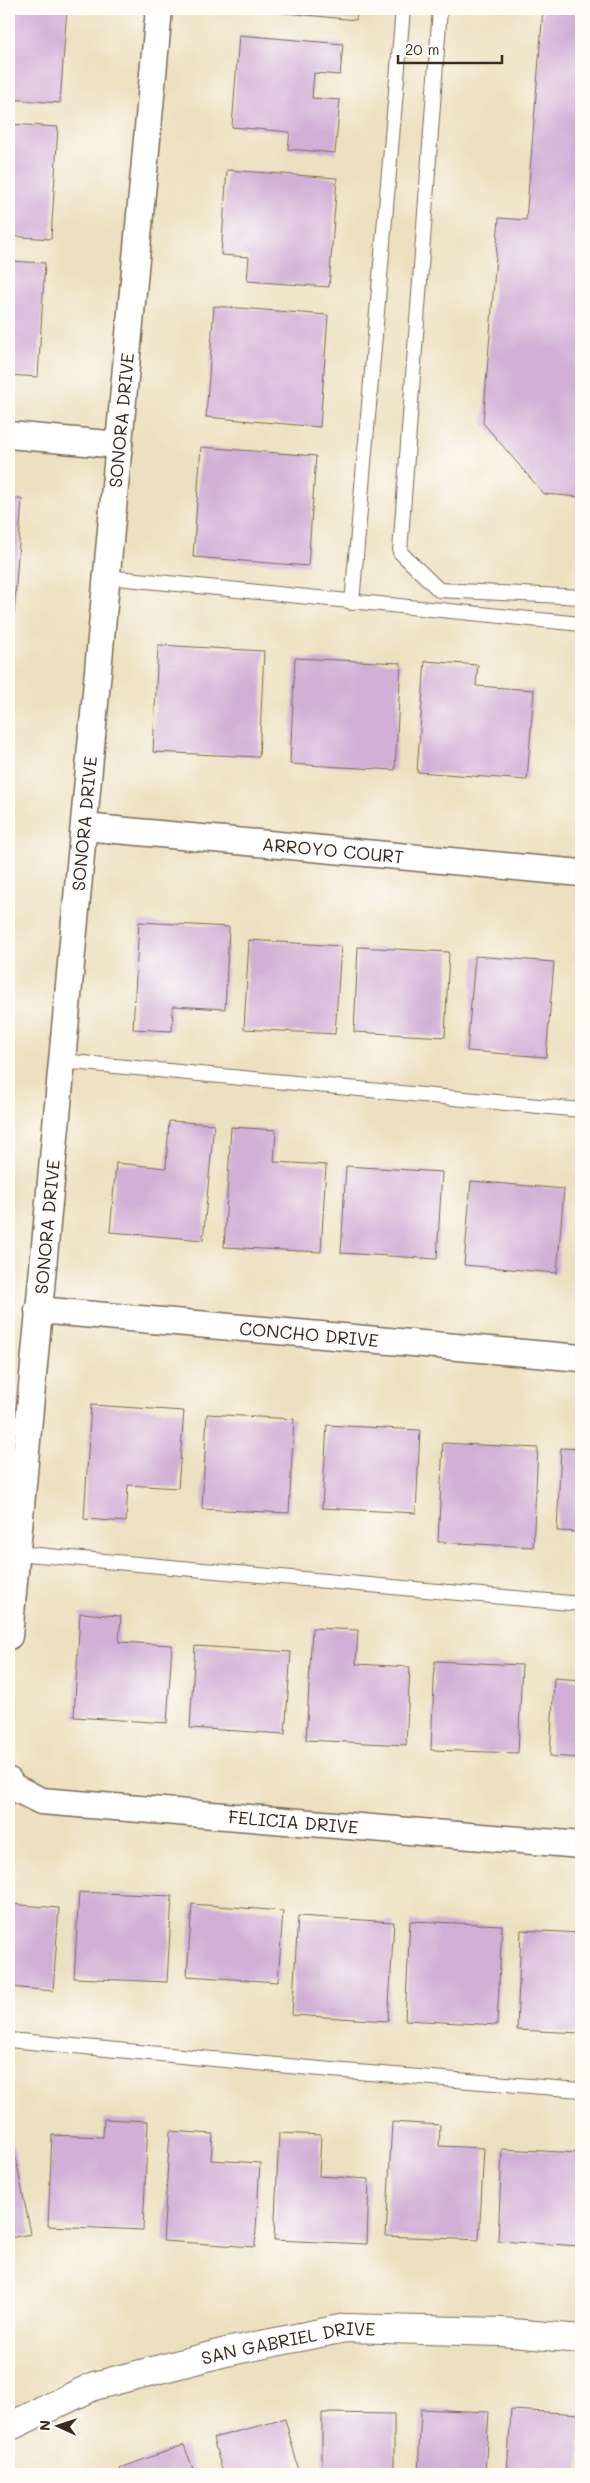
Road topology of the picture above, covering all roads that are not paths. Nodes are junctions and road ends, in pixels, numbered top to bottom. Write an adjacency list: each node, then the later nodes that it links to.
1 (159, 9): 5 (street, SONORA DRIVE)
2 (403, 9): 8 (lane)
3 (440, 9): 7 (lane)
4 (9, 435): 5 (street)
5 (119, 445): 6 (street, SONORA DRIVE)
6 (107, 578): 8 (lane); 10 (street, SONORA DRIVE)
7 (581, 598)
8 (352, 603): 9 (lane)
9 (581, 624)
10 (84, 827): 11 (street, ARROYO COURT); 12 (street, SONORA DRIVE)
11 (581, 873)
12 (62, 1061): 13 (lane); 14 (street, SONORA DRIVE)
13 (581, 1110)
14 (38, 1310): 15 (street, CONCHO DRIVE); 16 (street, SONORA DRIVE)
15 (581, 1358)
16 (16, 1553): 17 (lane); 18 (street, SONORA DRIVE)
17 (581, 1604)
18 (9, 1636)
19 (10, 1783): 20 (street, FELICIA DRIVE)
20 (581, 1845)
21 (9, 2040): 22 (lane)
22 (581, 2090)
23 (581, 2339): 24 (street, SAN GABRIEL DRIVE)
24 (9, 2427)

